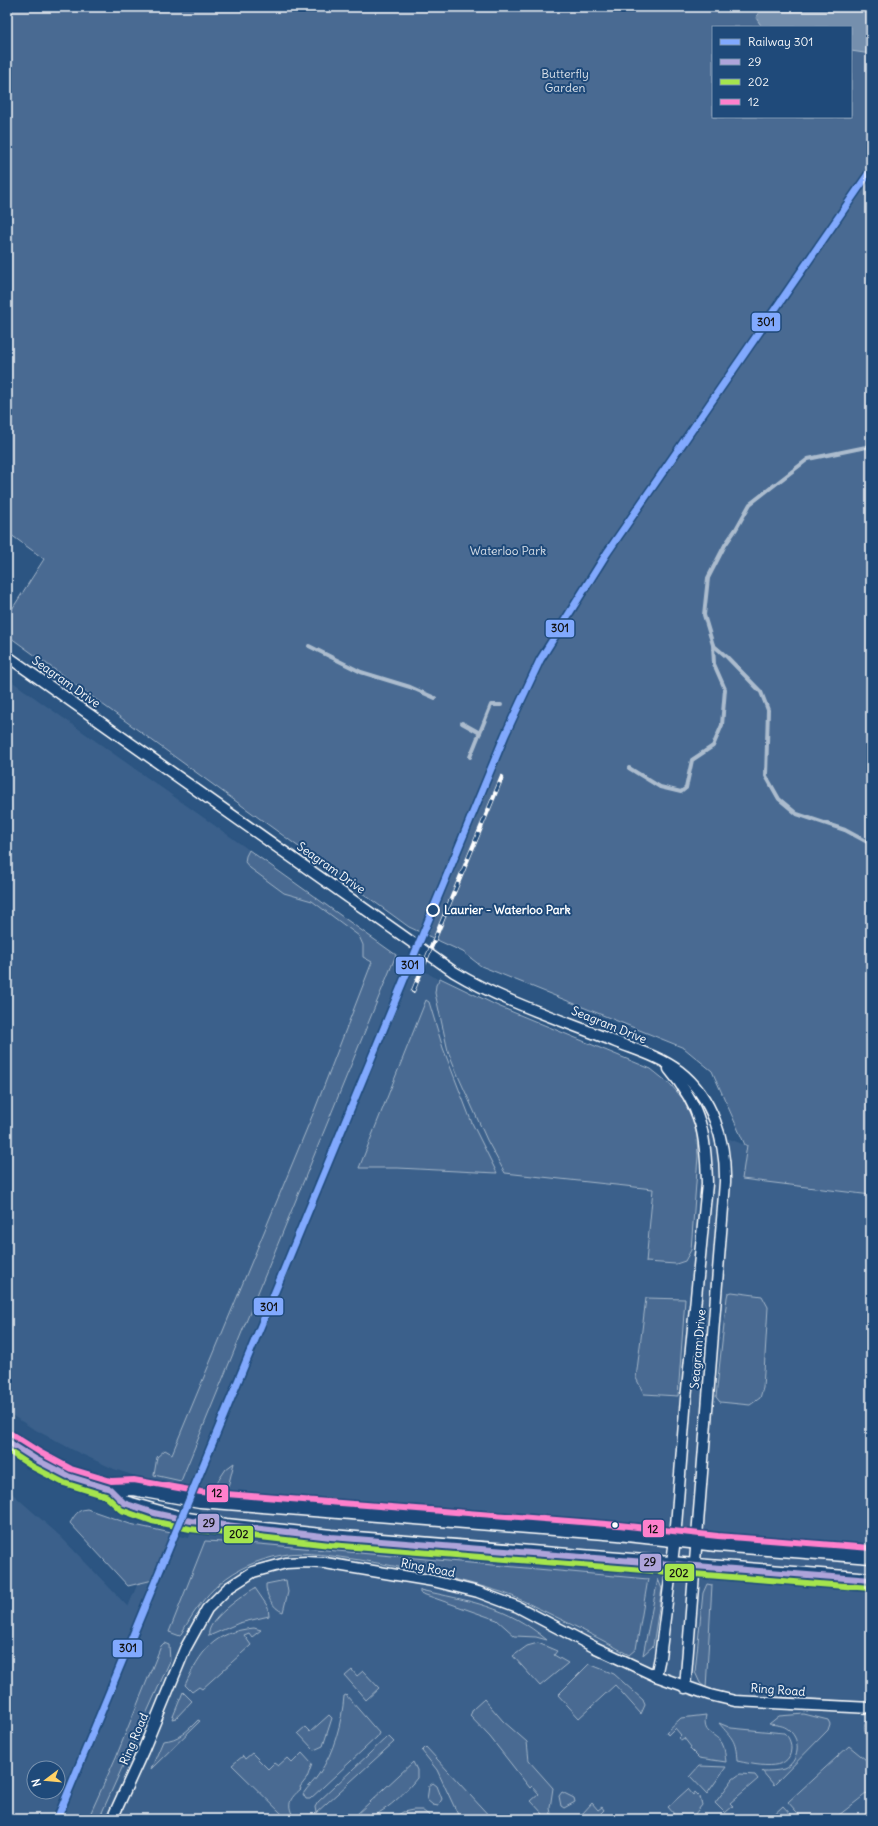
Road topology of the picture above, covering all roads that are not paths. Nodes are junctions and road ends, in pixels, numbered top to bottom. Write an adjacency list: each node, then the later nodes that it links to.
1 (7, 656): 2 (street, Seagram Drive)
2 (662, 1062): 5 (street, Seagram Drive); 6 (street, Seagram Drive)
3 (7, 1442): 4 (main road)
4 (110, 1489): 5 (main road); 8 (main road)
5 (675, 1539): 6 (main road); 8 (street, Seagram Drive)
6 (698, 1542): 7 (main road); 9 (street, Seagram Drive)
7 (871, 1556)
8 (673, 1564): 9 (main road); 11 (street)
9 (696, 1566): 10 (main road); 12 (street)
10 (871, 1580)
11 (656, 1676): 12 (street, Ring Road); 14 (street, Ring Road)
12 (685, 1688): 13 (street, Ring Road)
13 (871, 1708)
14 (112, 1819)

